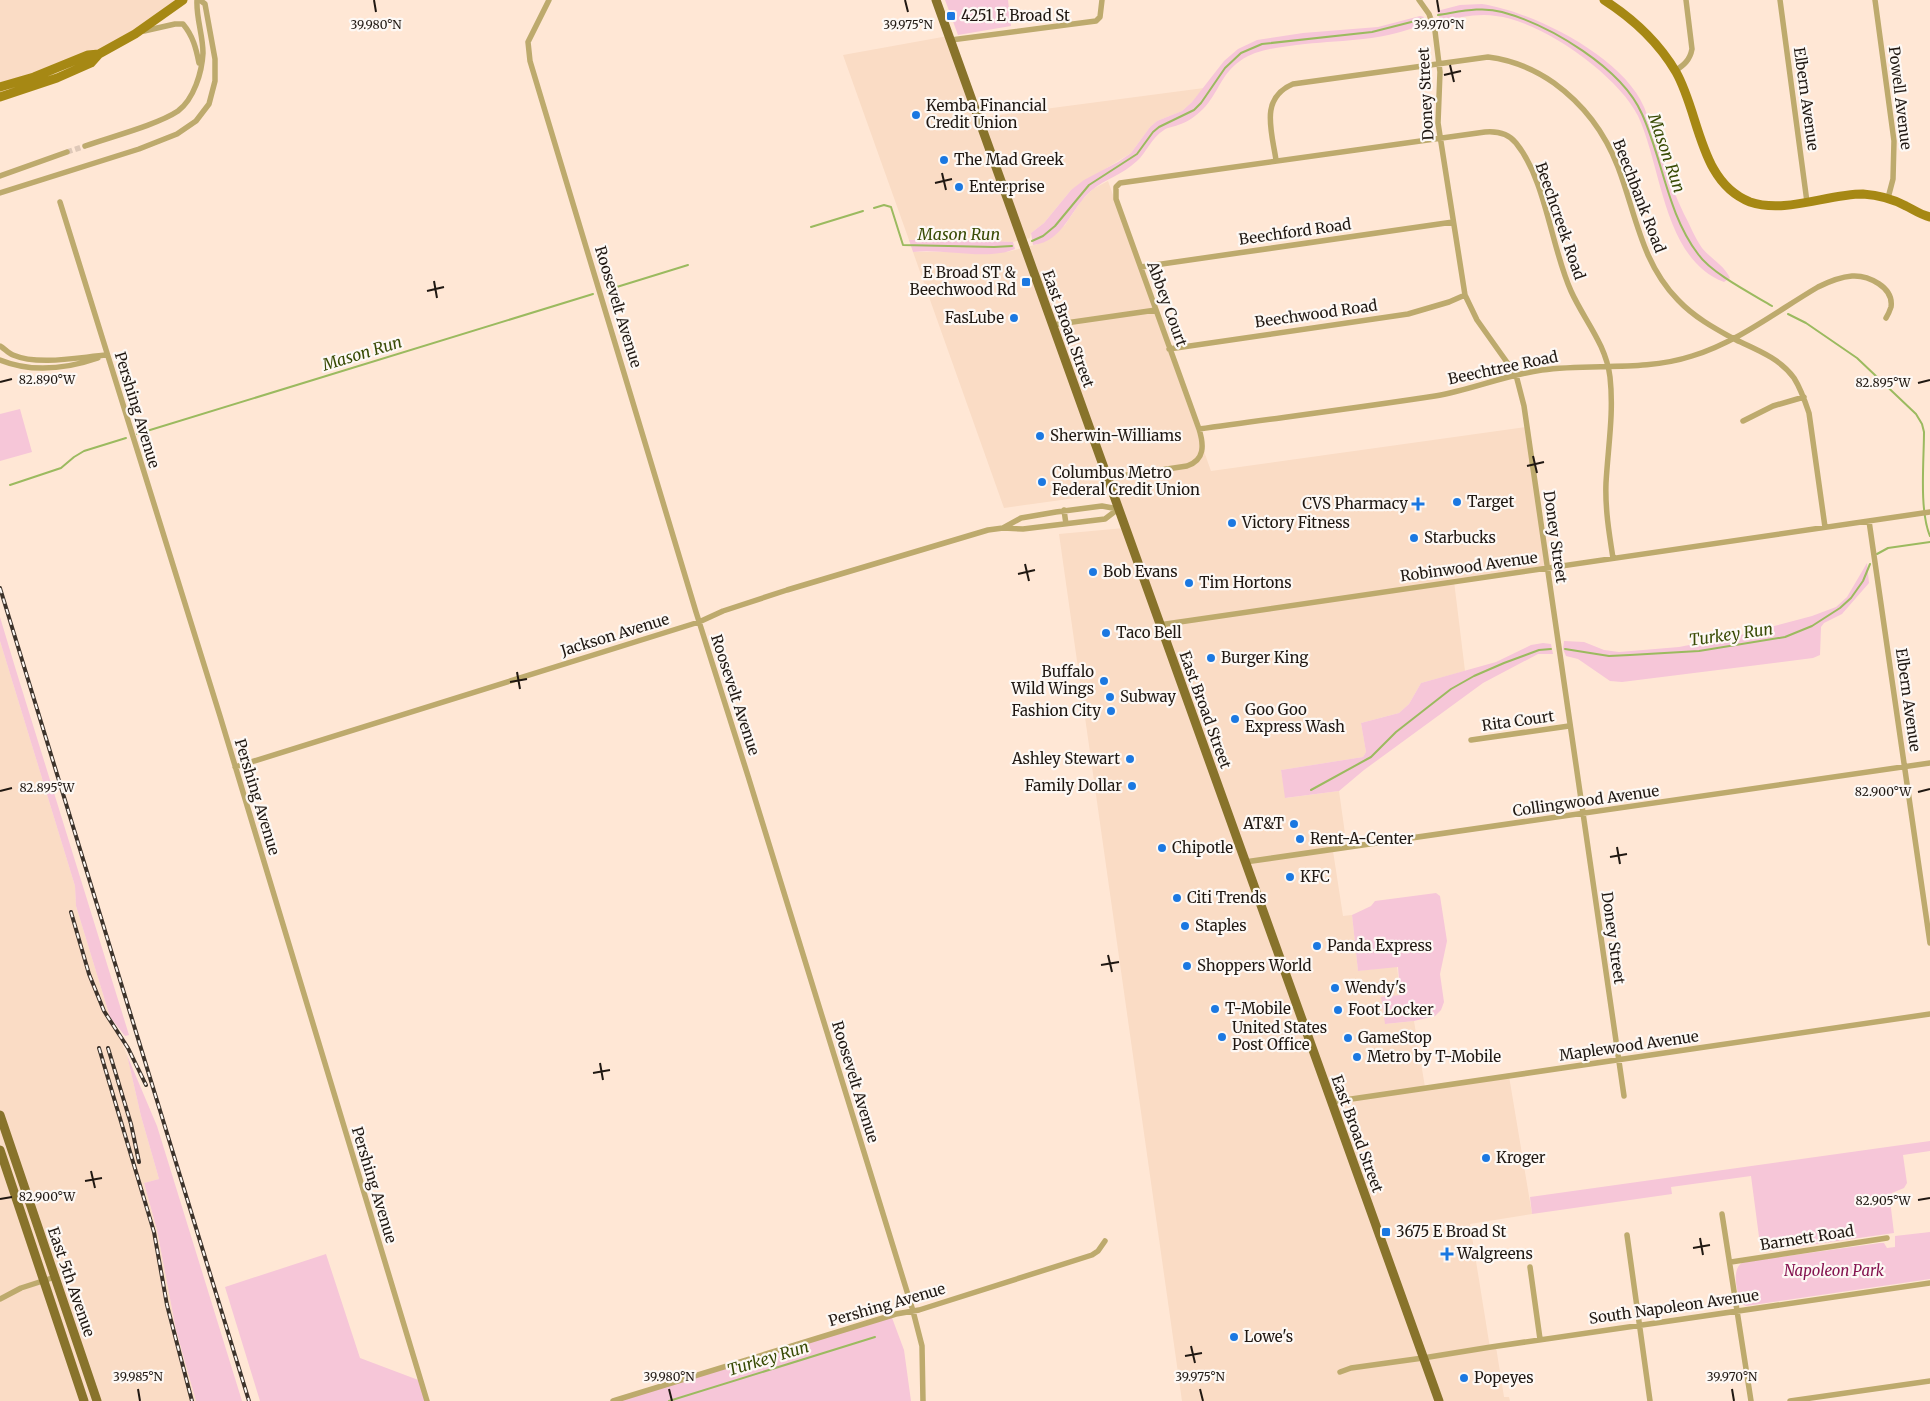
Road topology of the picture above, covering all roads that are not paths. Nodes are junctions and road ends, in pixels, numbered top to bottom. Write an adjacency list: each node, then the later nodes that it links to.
1 (183, 0): 11 (street)
2 (199, 0): 15 (street); 25 (street)
3 (549, 0): 58 (street, Roosevelt Avenue)
4 (936, 0): 12 (main road, East Broad Street)
5 (1102, 0): 12 (street)
6 (1419, 0): 14 (street, Doney Street)
7 (1604, 0): 16 (street)
8 (1686, 0): 16 (street)
9 (1780, 0): 28 (street, Elbern Avenue)
10 (1875, 0): 26 (street, Powell Avenue)
11 (134, 34): 13 (street); 15 (street)
12 (950, 40): 35 (main road, East Broad Street)
13 (98, 54): 17 (street); 18 (street)
14 (1439, 63): 19 (street, Doney Street); 22 (street, Beechbank Road); 36 (street, Beechbank Road)
15 (200, 68): 20 (street)
16 (1675, 71): 28 (street)
17 (0, 87)
18 (0, 97)
19 (1440, 138): 22 (street, Beechcreek Road); 30 (street, Doney Street); 41 (street, Beechcreek Road)
20 (85, 146)
21 (67, 152): 23 (street)
22 (1276, 160): 24 (street, Beechcreek Road)
23 (0, 176)
24 (1116, 187): 31 (street, Abbey Court)
25 (0, 193)
26 (1888, 198): 28 (street); 29 (street)
27 (60, 202): 39 (street, Pershing Avenue)
28 (1807, 202)
29 (1930, 217)
30 (1453, 222): 31 (street, Beechford Road); 32 (street, Doney Street)
31 (1140, 267): 33 (street, Abbey Court)
32 (1465, 295): 38 (street, Beechwood Road); 42 (street, Doney Street)
33 (1156, 310): 35 (street); 38 (street, Abbey Court)
34 (1886, 318): 36 (street, Beechtree Road)
35 (1052, 325): 46 (main road, East Broad Street)
36 (1734, 339): 41 (street, Beechtree Road); 43 (street, Beechbank Road)
37 (0, 346): 39 (street)
38 (1169, 349): 45 (street, Abbey Court)
39 (107, 354): 40 (street); 63 (street, Pershing Avenue)
40 (0, 360)
41 (1608, 366): 42 (street, Beechtree Road); 56 (street, Beechcreek Road)
42 (1516, 375): 45 (street, Beechtree Road); 57 (street, Doney Street)
43 (1804, 397): 44 (street); 53 (street, Beechbank Road)
44 (1743, 421)
45 (1199, 430): 46 (street)
46 (1107, 478): 47 (main road, East Broad Street)
47 (1118, 509): 48 (street, Jackson Avenue); 52 (street, Jackson Avenue); 59 (main road, East Broad Street)
48 (1064, 510): 50 (street, Jackson Avenue); 52 (street)
49 (1930, 512): 51 (street, Robinwood Avenue)
50 (1021, 518): 54 (street, Jackson Avenue); 55 (street)
51 (1869, 521): 53 (street, Robinwood Avenue); 64 (street, Elbern Avenue)
52 (1066, 524): 55 (street, Jackson Avenue)
53 (1825, 527): 56 (street, Robinwood Avenue)
54 (1003, 528): 55 (street, Jackson Avenue); 58 (street, Jackson Avenue)
55 (1023, 529)
56 (1613, 558): 57 (street, Robinwood Avenue)
57 (1546, 568): 59 (street, Robinwood Avenue); 60 (street, Doney Street)
58 (699, 622): 63 (street, Jackson Avenue); 86 (street, Roosevelt Avenue)
59 (1159, 624): 66 (main road, East Broad Street)
60 (1569, 726): 61 (street, Rita Court); 65 (street, Doney Street)
61 (1471, 740)
62 (1930, 763): 64 (street, Collingwood Avenue)
63 (235, 766): 94 (street, Pershing Avenue)
64 (1905, 766): 65 (street, Collingwood Avenue); 67 (street, Elbern Avenue)
65 (1582, 814): 66 (street, Collingwood Avenue); 69 (street, Doney Street)
66 (1245, 862): 71 (main road, East Broad Street)
67 (1930, 943)
68 (1930, 1014): 69 (street, Maplewood Avenue)
69 (1618, 1060): 70 (street, Doney Street); 71 (street, Maplewood Avenue)
70 (1624, 1096)
71 (1331, 1102): 89 (main road, East Broad Street)
72 (0, 1115): 73 (main road, East 5th Avenue)
73 (12, 1150): 74 (street); 81 (main road, East 5th Avenue)
74 (0, 1153): 82 (main road, East 5th Avenue)
75 (1722, 1214): 79 (street)
76 (1627, 1236): 87 (street)
77 (1887, 1238): 79 (street, Barnett Road)
78 (1105, 1241): 86 (street, Pershing Avenue)
79 (1731, 1262): 85 (street)
80 (1530, 1267): 88 (street)
81 (55, 1277): 82 (street); 93 (main road, East 5th Avenue)
82 (44, 1280): 84 (street); 92 (main road, East 5th Avenue)
83 (1930, 1283): 85 (street, South Napoleon Avenue)
84 (0, 1299)
85 (1738, 1310): 87 (street, South Napoleon Avenue); 99 (street)
86 (914, 1311): 95 (street, Pershing Avenue); 96 (street, Roosevelt Avenue)
87 (1638, 1325): 88 (street, South Napoleon Avenue); 98 (street)
88 (1540, 1339): 89 (street, South Napoleon Avenue)
89 (1423, 1358): 90 (street, South Napoleon Avenue); 97 (main road, East Broad Street)
90 (1340, 1372)
91 (1930, 1381): 100 (street)
92 (84, 1401)
93 (97, 1401)
94 (427, 1401)
95 (613, 1401)
96 (923, 1401)
97 (1439, 1401)
98 (1650, 1401)
99 (1751, 1401)
100 (1790, 1401)

